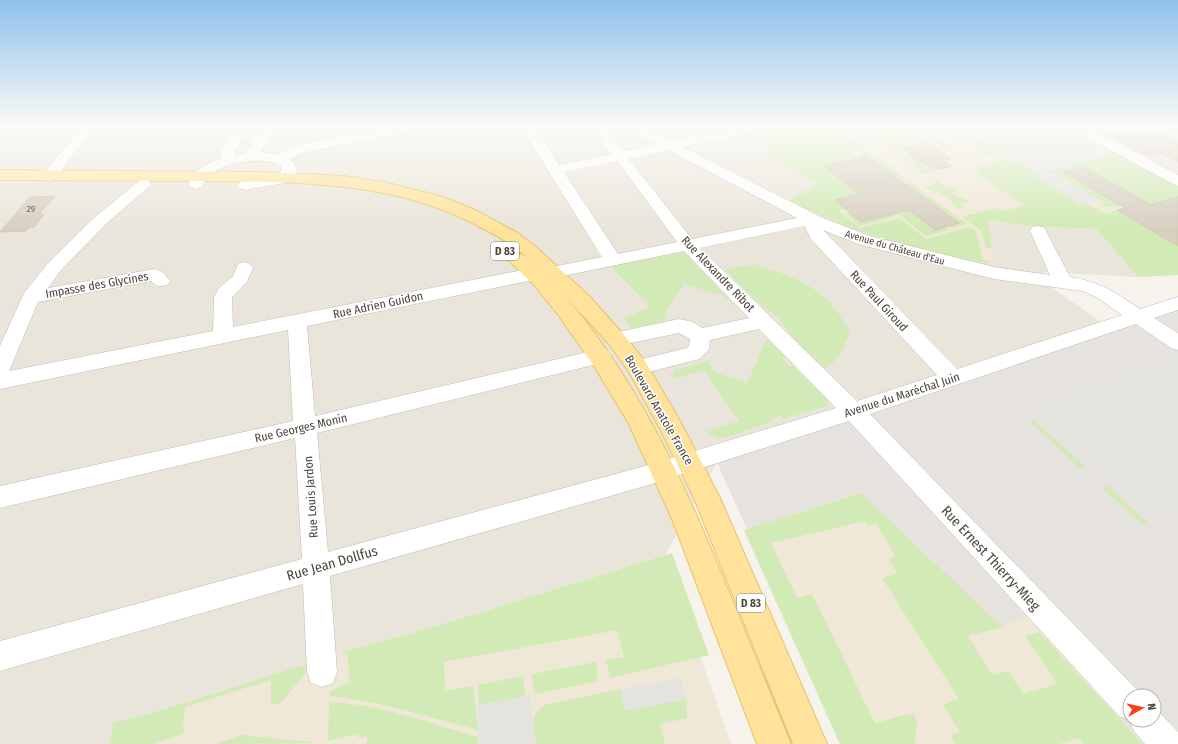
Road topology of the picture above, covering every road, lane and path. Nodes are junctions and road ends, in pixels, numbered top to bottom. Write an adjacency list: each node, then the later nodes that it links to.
1 (61, 161): 11 (street)
2 (226, 161): 13 (street)
3 (283, 161): 12 (street)
4 (550, 161): 9 (street)
5 (599, 161): 9 (street)
6 (625, 161): 20 (street, Rue Alexandre Ribot)
7 (697, 161): 18 (street, Avenue du Château d'Eau)
8 (1141, 161): 14 (street)
9 (556, 170): 21 (street)
10 (0, 175): 11 (main road, Boulevard Anatole France / D 83)
11 (48, 176): 13 (main road, Boulevard Anatole France / D 83)
12 (284, 178): 13 (main road, Boulevard Anatole France / D 83); 17 (street); 23 (main road, Boulevard Anatole France / D 83)
13 (198, 180): 16 (main road, Boulevard Anatole France / D 83); 17 (main road, Boulevard Anatole France / D 83)
14 (1178, 180)
15 (0, 183): 16 (main road, Boulevard Anatole France / D 83)
16 (144, 184): 27 (street)
17 (245, 185): 24 (main road, Boulevard Anatole France / D 83)
18 (811, 220): 20 (street); 26 (street, Avenue du Château d'Eau); 39 (street, Rue Paul Giroud)
19 (1038, 231): 26 (street)
20 (688, 245): 21 (street); 30 (street, Rue Alexandre Ribot)
21 (612, 260): 23 (street)
22 (244, 268): 32 (street)
23 (553, 272): 34 (main road, Boulevard Anatole France / D 83)
24 (533, 274): 31 (street, Rue Adrien Guidon); 36 (main road, Boulevard Anatole France / D 83)
25 (161, 281): 27 (street, Impasse des Glycines)
26 (1063, 282): 29 (street, Avenue du Château d'Eau)
27 (31, 297): 38 (street)
28 (1178, 303): 29 (street)
29 (1139, 317): 35 (street, Avenue du Château d'Eau); 39 (street, Avenue du Maréchal Juin)
30 (764, 321): 33 (street); 41 (street, Rue Alexandre Ribot)
31 (297, 322): 32 (street, Rue Adrien Guidon); 42 (street, Rue Louis Jardon)
32 (223, 336): 40 (street, Rue Adrien Guidon)
33 (699, 336): 34 (street); 37 (street)
34 (616, 339): 37 (main road, Boulevard Anatole France / D 83)
35 (1178, 343)
36 (601, 356): 42 (street, Rue Georges Monin); 43 (main road, Boulevard Anatole France / D 83)
37 (637, 367): 43 (main road, Boulevard Anatole France / D 83)
38 (0, 369)
39 (953, 378): 41 (street, Avenue du Maréchal Juin)
40 (0, 381)
41 (852, 411): 43 (street, Avenue du Maréchal Juin); 48 (street, Rue Ernest Thierry-Mieg)
42 (305, 427): 44 (street, Rue Georges Monin); 45 (street, Rue Louis Jardon)
43 (677, 466): 45 (street, Rue Jean Dollfus); 50 (main road, Boulevard Anatole France / D 83); 51 (main road, Boulevard Anatole France / D 83)
44 (0, 497)
45 (316, 567): 46 (street, Rue Jean Dollfus); 47 (street, Rue Louis Jardon)
46 (0, 656)
47 (322, 672)
48 (1122, 697)
49 (1152, 728): 52 (street)
50 (774, 744)
51 (810, 744)
52 (1167, 744)

